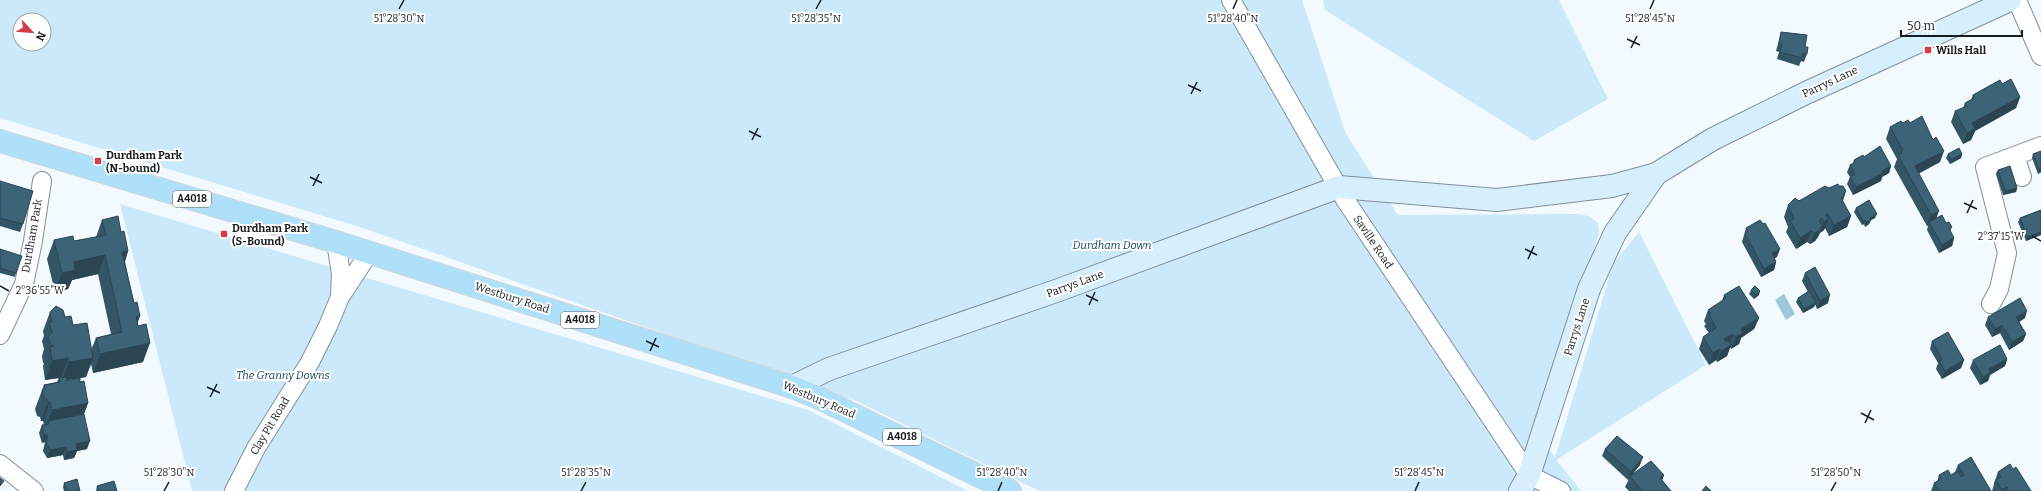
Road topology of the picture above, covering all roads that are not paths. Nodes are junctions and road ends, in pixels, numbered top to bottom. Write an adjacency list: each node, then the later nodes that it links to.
1 (1231, 0): 11 (street, Saville Road)
2 (2010, 0): 8 (main road, Parrys Lane)
3 (2017, 0): 4 (street)
4 (2041, 56)
5 (0, 141): 12 (main road, Westbury Road / A4018)
6 (2041, 146): 7 (street)
7 (2015, 156): 9 (street); 15 (street)
8 (1656, 174): 11 (main road, Parrys Lane); 21 (main road, Parrys Lane)
9 (2022, 177)
10 (42, 181): 16 (street, Durdham Park)
11 (1335, 195): 17 (main road, Parrys Lane); 21 (street, Saville Road)
12 (336, 242): 13 (main road, Westbury Road / A4018); 14 (street, Clay Pit Road)
13 (369, 253): 14 (street, Clay Pit Road); 18 (main road, Westbury Road / A4018)
14 (340, 297): 23 (street, Clay Pit Road)
15 (1991, 304)
16 (0, 335)
17 (829, 369): 18 (main road, Parrys Lane); 19 (main road)
18 (792, 387): 19 (main road, Westbury Road / A4018)
19 (819, 398): 24 (main road, Westbury Road / A4018)
20 (0, 464): 22 (street)
21 (1524, 483): 25 (street)
22 (34, 491)
23 (234, 491)
24 (1010, 491)
25 (1561, 491)

